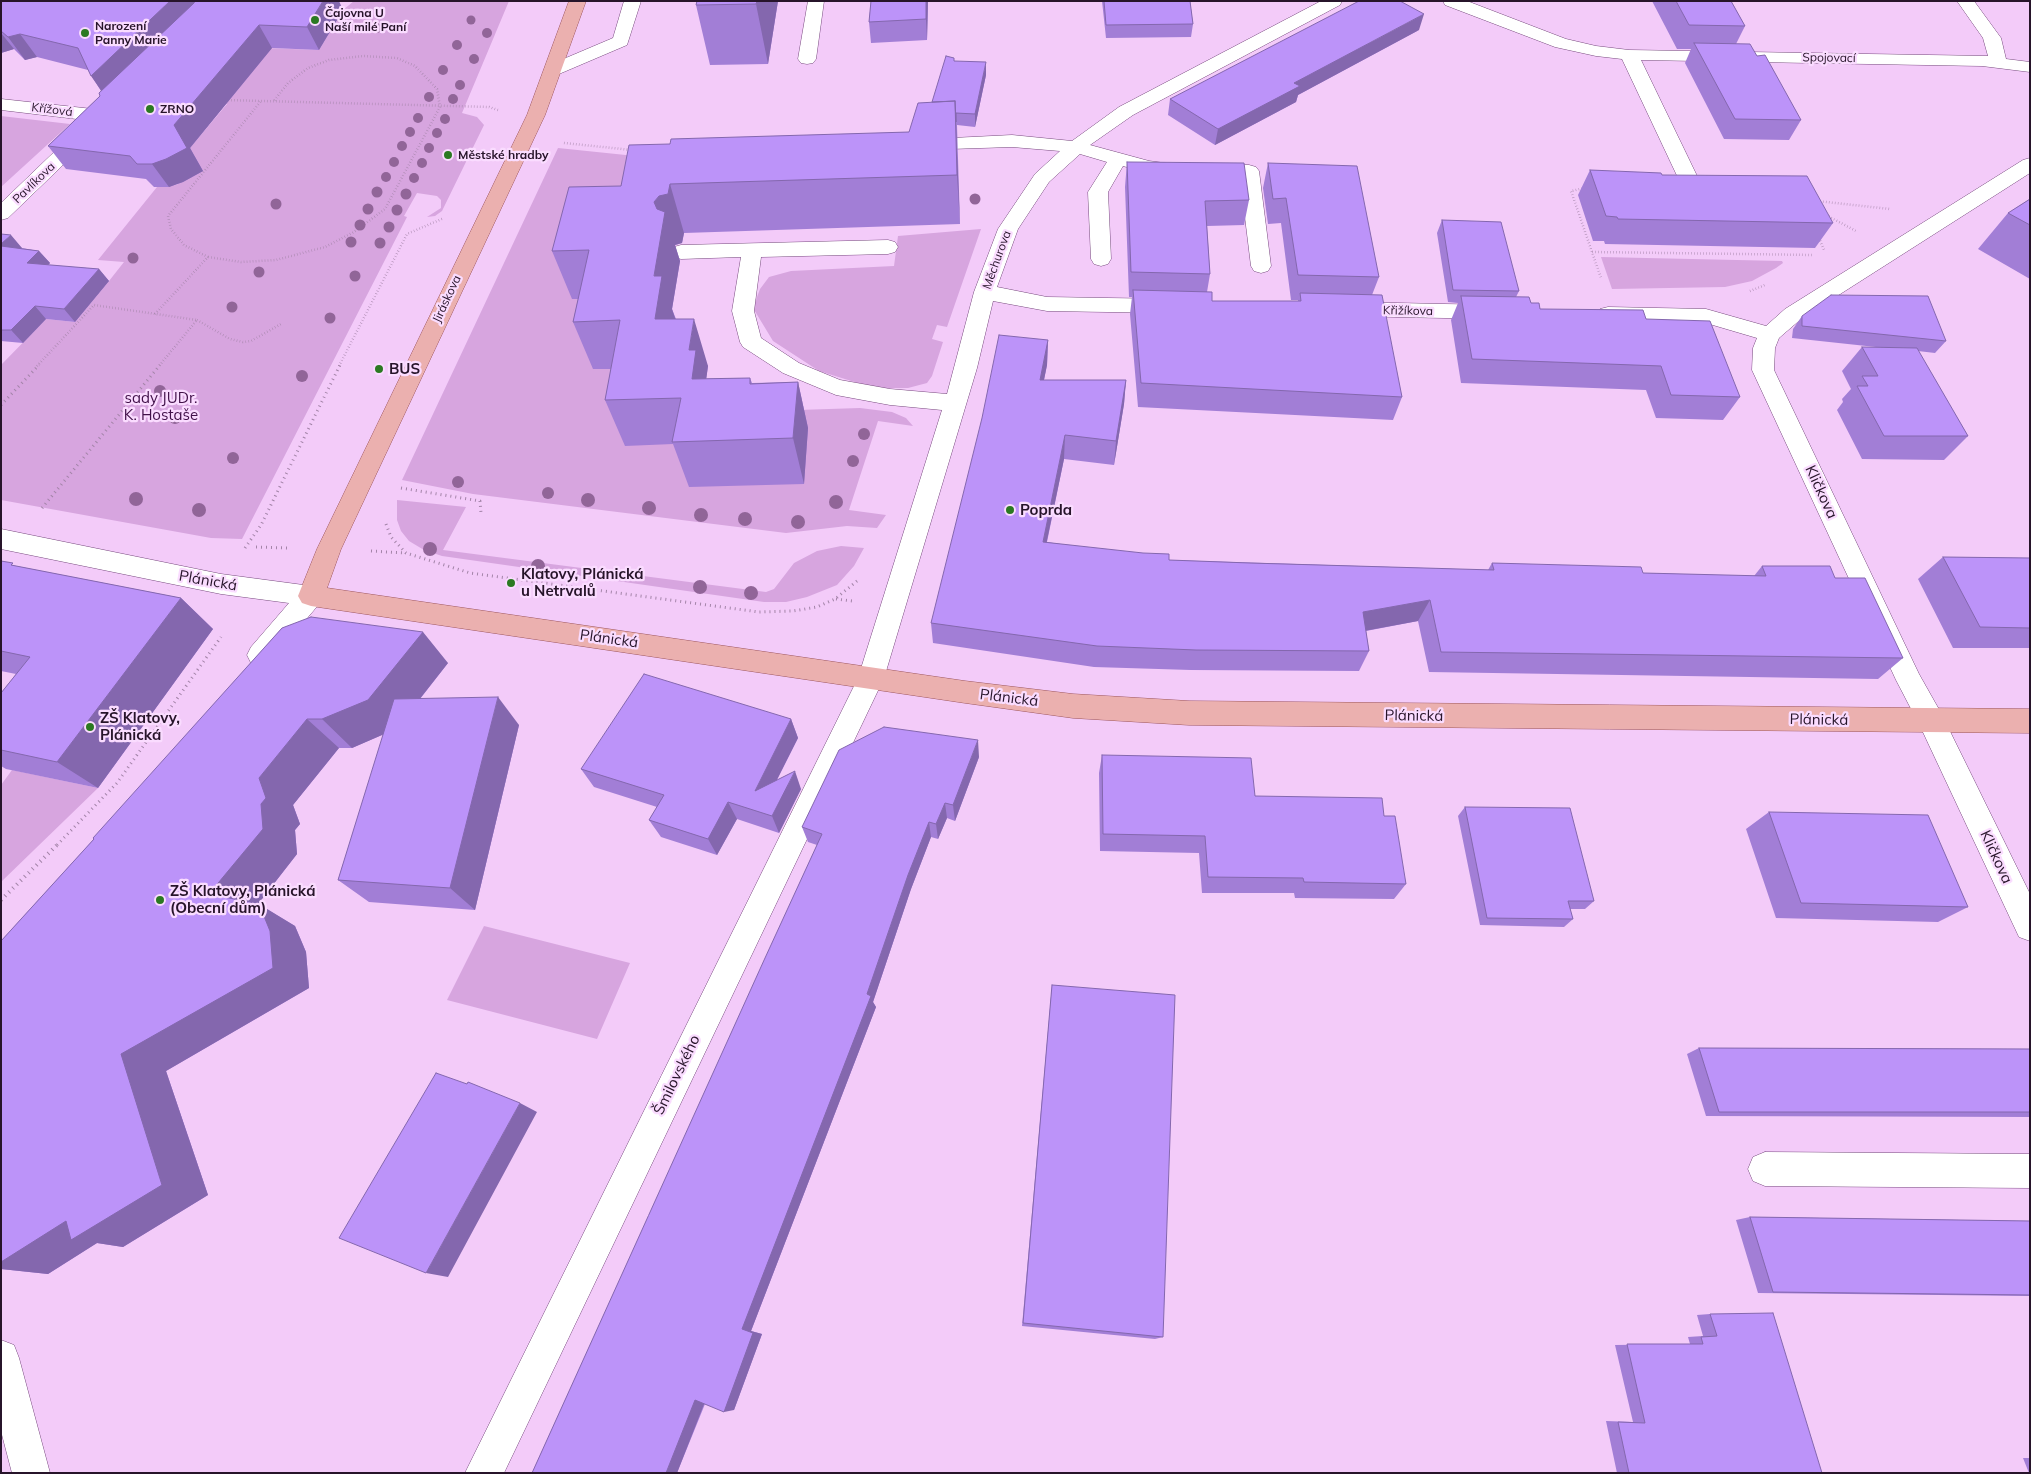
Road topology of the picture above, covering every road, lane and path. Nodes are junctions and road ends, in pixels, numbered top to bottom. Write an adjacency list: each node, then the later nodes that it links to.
1 (578, 1): 11 (main road, Jiráskova)
2 (633, 1): 11 (street)
3 (816, 1): 8 (street)
4 (1334, 1): 21 (street, Měchurova)
5 (1451, 1): 7 (street, Spojovací)
6 (1965, 1): 9 (street)
7 (1628, 55): 9 (street, Spojovací); 25 (street)
8 (807, 60)
9 (1998, 63): 10 (street, Spojovací)
10 (2030, 67)
11 (554, 70): 18 (main road, Jiráskova)
12 (220, 99): 13 (path)
13 (261, 101): 14 (path); 39 (path)
14 (273, 102): 16 (path); 16 (path)
15 (1, 104): 17 (street, Křížová)
16 (440, 107): 18 (path); 39 (path)
17 (108, 111): 30 (street, Pavlíkova)
18 (536, 114): 64 (main road, Jiráskova)
19 (581, 144): 22 (path)
20 (902, 145): 21 (street)
21 (1076, 147): 23 (street); 45 (street, Měchurova)
22 (637, 150)
23 (1118, 159): 40 (street); 42 (street)
24 (2030, 164): 54 (street)
25 (1669, 181)
26 (1590, 187): 37 (path)
27 (1816, 201): 28 (path)
28 (1893, 209)
29 (1821, 212): 32 (path)
30 (1, 214)
31 (449, 216): 63 (path)
32 (1854, 230)
33 (1816, 233): 38 (path)
34 (888, 246): 35 (street)
35 (752, 250): 36 (street); 55 (street)
36 (681, 252)
37 (1592, 252): 38 (path); 43 (path)
38 (1815, 255): 41 (path)
39 (208, 257): 50 (path)
40 (1101, 259)
41 (1807, 260)
42 (1261, 266)
43 (1602, 283)
44 (1768, 283): 46 (path)
45 (985, 292): 47 (street); 55 (street, Měchurova)
46 (1743, 292)
47 (1185, 306)
48 (1332, 309): 49 (street, Křižíkova)
49 (1516, 312)
50 (155, 314): 52 (path); 56 (path)
51 (1584, 314): 54 (street)
52 (197, 320): 53 (path); 59 (path)
53 (280, 324)
54 (1770, 334): 68 (street, Kličkova)
55 (955, 403): 67 (street, Měchurova)
56 (1, 405)
57 (399, 488): 58 (path)
58 (481, 513)
59 (36, 515)
60 (384, 518): 62 (path)
61 (1, 539): 63 (street, Plánická)
62 (861, 575)
63 (221, 584): 64 (street, Plánická)
64 (311, 596): 66 (street); 67 (main road, Plánická)
65 (226, 630): 70 (path)
66 (242, 678)
67 (871, 678): 68 (main road, Plánická); 76 (street, Šmilovského)
68 (1931, 721): 69 (main road, Plánická); 71 (street, Kličkova)
69 (2030, 721)
70 (1, 900)
71 (2030, 927)
72 (1765, 1170): 73 (street)
73 (2030, 1171)
74 (1, 1358): 75 (street)
75 (31, 1473)
76 (484, 1473)

